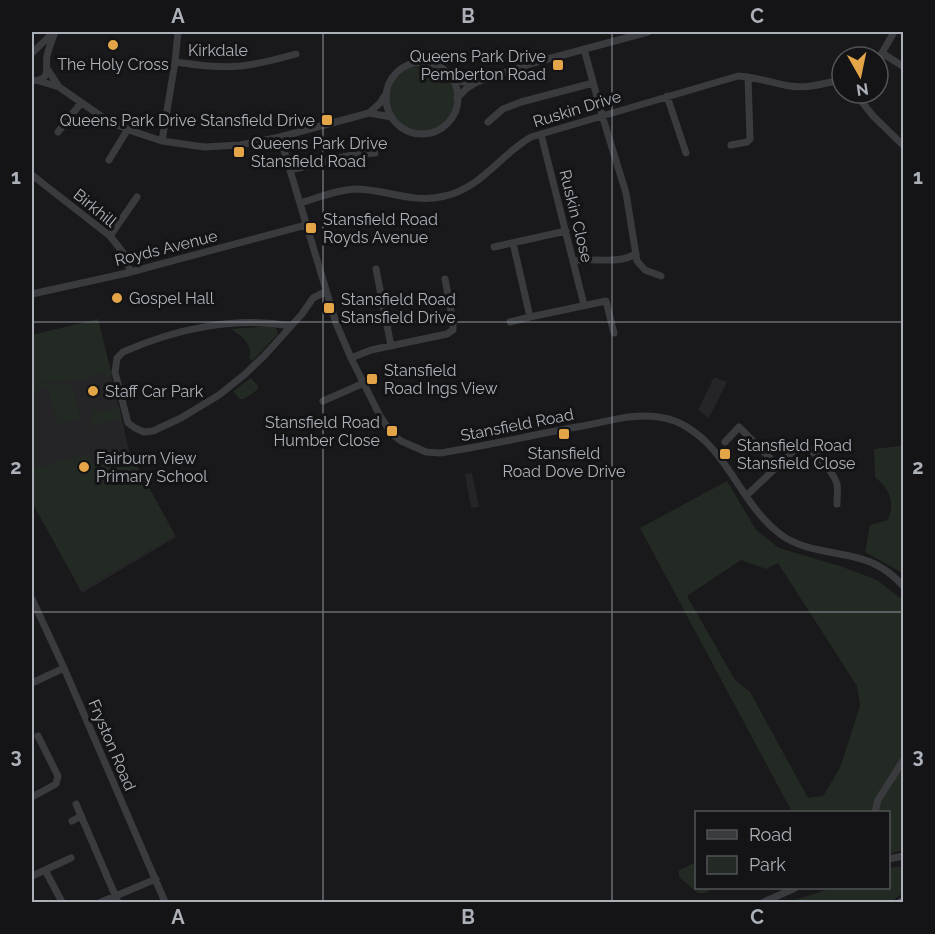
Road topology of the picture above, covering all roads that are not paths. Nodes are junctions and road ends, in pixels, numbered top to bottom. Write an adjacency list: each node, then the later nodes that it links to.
1 (54, 32): 7 (street); 9 (street)
2 (178, 32): 10 (street)
3 (648, 32): 6 (street)
4 (894, 32): 5 (street)
5 (886, 45)
6 (584, 49): 15 (street); 17 (street)
7 (32, 53): 9 (street)
8 (296, 54): 10 (street, Kirkdale)
9 (46, 61): 11 (street)
10 (175, 62): 32 (street)
11 (48, 70): 14 (street); 18 (street)
12 (748, 77): 16 (street, Ruskin Drive); 20 (street, Ruskin Drive); 33 (street)
13 (452, 79): 15 (street); 19 (street); 21 (street)
14 (35, 81): 18 (street)
15 (477, 82): 21 (street)
16 (830, 82)
17 (593, 83): 25 (street); 27 (street)
18 (59, 87): 22 (street)
19 (386, 94): 24 (street); 26 (street)
20 (667, 96): 25 (street, Ruskin Drive); 36 (street)
21 (457, 98): 26 (street)
22 (81, 103): 28 (street); 29 (street)
23 (864, 105): 34 (street)
24 (369, 113): 26 (street); 31 (street)
25 (602, 115): 30 (street, Ruskin Drive); 47 (street)
26 (391, 117)
27 (488, 122)
28 (128, 129): 32 (street); 37 (street)
29 (58, 132)
30 (541, 134): 41 (street, Ruskin Drive); 43 (street, Ruskin Close)
31 (280, 137): 32 (street); 38 (street, Stansfield Road)
32 (162, 141)
33 (732, 145)
34 (903, 146)
35 (375, 153): 38 (street)
36 (686, 153)
37 (109, 160)
38 (290, 170): 41 (street, Stansfield Road)
39 (32, 174): 44 (street, Birkhill)
40 (137, 197): 44 (street)
41 (300, 203): 42 (street, Stansfield Road)
42 (306, 225): 50 (street, Royds Avenue); 53 (street, Stansfield Road)
43 (566, 231): 45 (street); 48 (street, Ruskin Close)
44 (110, 236): 50 (street, Birkhill)
45 (513, 243): 46 (street); 56 (street)
46 (494, 247)
47 (636, 254): 48 (street); 51 (street)
48 (573, 261): 55 (street, Ruskin Close)
49 (376, 268): 60 (street)
50 (130, 272): 54 (street, Royds Avenue)
51 (661, 276)
52 (445, 279): 60 (street)
53 (325, 292): 58 (street); 61 (street, Stansfield Road)
54 (32, 294)
55 (584, 305): 56 (street); 59 (street)
56 (530, 317): 57 (street)
57 (510, 322)
58 (291, 326): 58 (street)
59 (614, 333)
60 (391, 346): 61 (street)
61 (351, 358): 62 (street, Stansfield Road)
62 (364, 382): 63 (street); 66 (street, Stansfield Road)
63 (323, 401)
64 (725, 442): 65 (street)
65 (777, 465): 66 (street); 67 (street)
66 (746, 496): 68 (street, Stansfield Road)
67 (837, 504)
68 (903, 587)
69 (32, 599): 70 (street, Fryston Road)
70 (64, 668): 71 (street); 82 (street, Fryston Road)
71 (32, 683)
72 (38, 736): 74 (street)
73 (903, 759): 76 (street)
74 (32, 797)
75 (76, 804): 77 (street)
76 (875, 811)
77 (81, 816): 78 (street); 84 (street)
78 (72, 821)
79 (70, 858): 80 (street)
80 (45, 870): 81 (street); 85 (street)
81 (32, 876)
82 (156, 879): 84 (street); 87 (street, Fryston Road)
83 (793, 889): 88 (street)
84 (116, 900): 86 (street)
85 (62, 903)
86 (101, 903)
87 (165, 903)
88 (764, 903)

